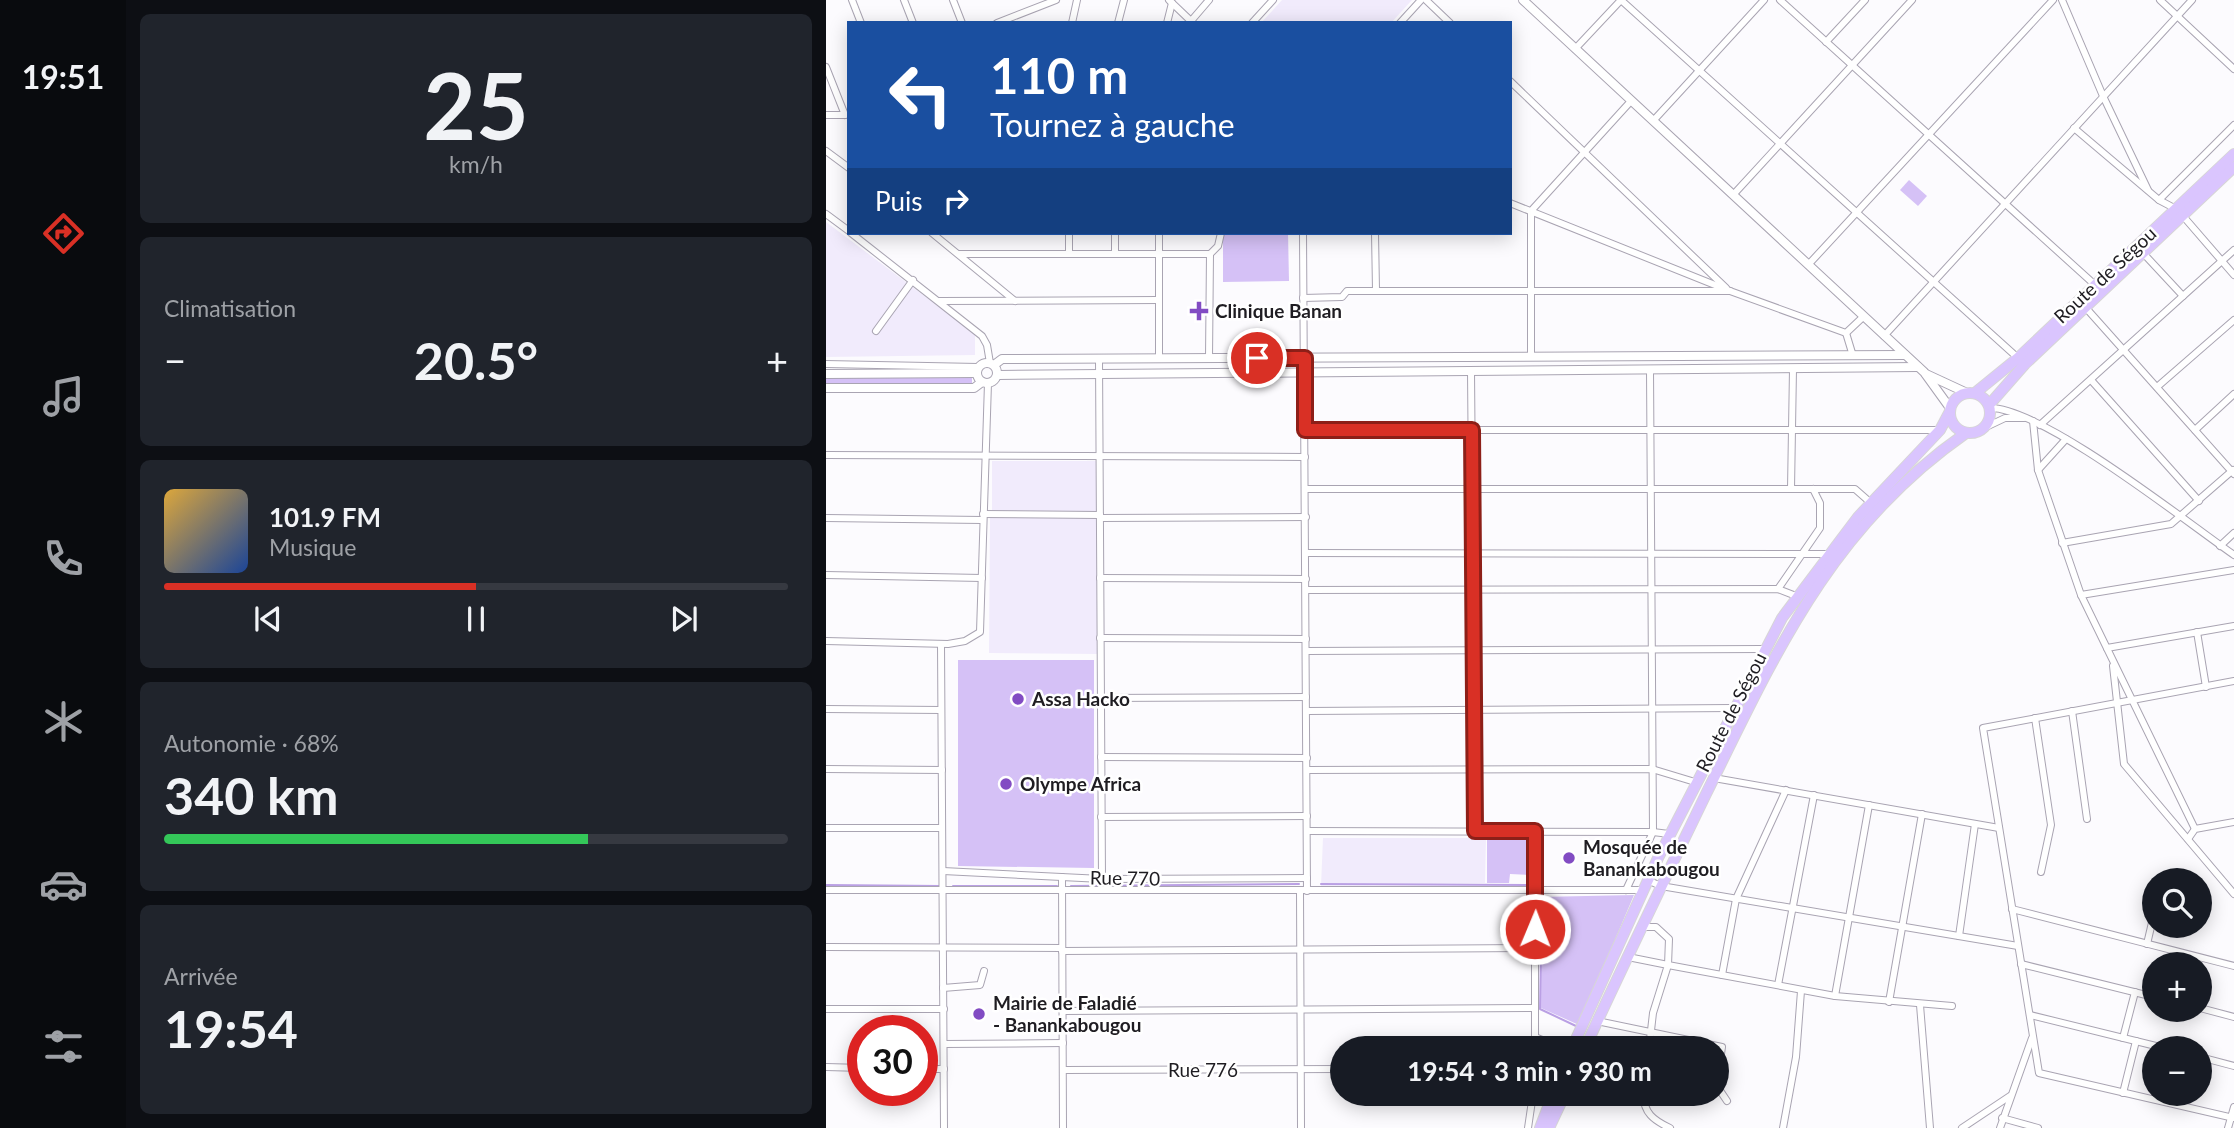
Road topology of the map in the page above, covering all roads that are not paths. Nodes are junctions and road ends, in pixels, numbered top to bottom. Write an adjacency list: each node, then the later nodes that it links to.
1 (852, 0): 22 (street)
2 (904, 0): 23 (street)
3 (953, 0): 24 (street)
4 (1056, 0): 25 (street)
5 (1077, 0): 26 (street)
6 (1124, 0): 27 (street)
7 (1209, 0): 30 (street)
8 (1273, 0): 31 (street)
9 (1424, 0): 32 (street); 33 (street)
10 (1523, 0): 35 (main road)
11 (1621, 0): 35 (street); 39 (street)
12 (1764, 0): 39 (street)
13 (1780, 0): 34 (street)
14 (1865, 0): 34 (street)
15 (1912, 0): 36 (street)
16 (2053, 0): 48 (street)
17 (2062, 0): 41 (street)
18 (2160, 0): 21 (street)
19 (2192, 0): 21 (street)
20 (1170, 1): 28 (street); 29 (street)
21 (2177, 16): 38 (street); 41 (street)
22 (860, 21)
23 (912, 21)
24 (961, 21)
25 (1002, 21)
26 (1072, 21)
27 (1119, 21)
28 (1167, 21)
29 (1191, 21)
30 (1193, 21)
31 (1254, 21)
32 (1402, 21)
33 (1448, 21)
34 (1826, 42): 36 (street)
35 (1575, 49): 42 (main road)
36 (1852, 66): 48 (street); 49 (street)
37 (826, 67): 44 (street)
38 (2234, 69)
39 (1698, 72): 45 (street); 49 (street)
40 (1512, 83): 51 (street)
41 (2103, 96): 47 (street); 55 (street)
42 (1631, 101): 45 (main road); 51 (street)
43 (826, 115): 44 (street)
44 (847, 115)
45 (1653, 121): 56 (main road)
46 (2234, 125): 57 (street)
47 (2074, 128): 55 (street); 58 (street)
48 (1927, 135): 58 (street); 61 (street)
49 (1779, 145): 56 (street); 61 (street)
50 (826, 151): 53 (street)
51 (1584, 152): 60 (street); 87 (street)
52 (2234, 154): 62 (highway, Route de Ségou)
53 (845, 163)
54 (2234, 167): 62 (highway, Route de Ségou)
55 (2148, 190): 57 (street)
56 (1733, 195): 81 (main road)
57 (2159, 200): 62 (street)
58 (2003, 204): 84 (street); 85 (street)
59 (1512, 205): 60 (street)
60 (1531, 211): 87 (street); 88 (street)
61 (1856, 213): 81 (street); 84 (street)
62 (2180, 213): 76 (highway, Route de Ségou); 80 (street); 85 (highway, Route de Ségou)
63 (826, 214): 64 (street)
64 (847, 229)
65 (855, 235): 83 (street)
66 (935, 235): 77 (street)
67 (1069, 235): 78 (street)
68 (1115, 235): 74 (street)
69 (1159, 235): 75 (street)
70 (1220, 235): 79 (street)
71 (1303, 235): 90 (street)
72 (1376, 235): 86 (street)
73 (2234, 250): 80 (street)
74 (1115, 253): 75 (street); 78 (street)
75 (1159, 253): 79 (street); 91 (street)
76 (2143, 253): 89 (street); 94 (highway, Route de Ségou)
77 (959, 254): 78 (street); 93 (street)
78 (1069, 254)
79 (1210, 254): 105 (street)
80 (2222, 261): 82 (street); 89 (street)
81 (1808, 265): 95 (main road)
82 (2234, 275)
83 (913, 281): 92 (street); 97 (street)
84 (1933, 283): 99 (street); 107 (street)
85 (2094, 284): 107 (highway, Route de Ségou)
86 (1376, 290): 88 (street); 90 (street)
87 (1730, 291): 88 (street); 98 (street)
88 (1530, 293): 103 (street)
89 (2183, 296): 100 (street)
90 (1303, 298): 106 (street)
91 (1159, 300): 93 (street); 104 (street)
92 (939, 301): 93 (street); 110 (street)
93 (1015, 301)
94 (2086, 308): 100 (street); 126 (highway, Route de Ségou)
95 (1863, 317): 98 (street); 99 (main road)
96 (2234, 320): 122 (street)
97 (876, 331)
98 (1846, 333): 102 (street)
99 (1884, 336): 101 (main road)
100 (2123, 349): 120 (street); 122 (street)
101 (1905, 355): 102 (main road); 114 (main road)
102 (1853, 356): 103 (main road)
103 (1531, 357): 106 (main road)
104 (1159, 358): 105 (main road); 108 (main road)
105 (1209, 358): 106 (main road)
106 (1305, 358): 117 (street)
107 (2018, 358): 124 (highway, Route de Ségou)
108 (1099, 359): 110 (main road); 118 (street)
109 (826, 364): 112 (street)
110 (992, 364): 112 (main road); 119 (main road)
111 (1793, 369): 113 (main road); 114 (main road); 135 (street)
112 (978, 370): 116 (main road); 121 (main road)
113 (1650, 370): 115 (main road); 134 (street)
114 (1921, 370): 124 (main road); 127 (main road)
115 (1471, 372): 117 (main road); 131 (street)
116 (826, 373)
117 (1305, 373): 118 (main road); 130 (street)
118 (1099, 374): 119 (main road); 141 (street)
119 (998, 375): 121 (main road)
120 (2091, 380): 128 (street); 149 (street)
121 (985, 383): 123 (main road); 139 (street)
122 (2157, 387): 133 (street)
123 (826, 388)
124 (1971, 393): 126 (highway); 127 (highway, Route de Ségou)
125 (2234, 394): 133 (street)
126 (1990, 407): 128 (street); 129 (highway, Route de Ségou)
127 (1950, 411): 132 (highway, Route de Ségou); 136 (highway)
128 (2033, 421): 129 (street); 137 (street); 142 (street)
129 (1986, 427): 136 (highway, Route de Ségou)
130 (1305, 430): 131 (street); 140 (street)
131 (1472, 430): 134 (street); 145 (street)
132 (1940, 430): 135 (street); 150 (highway, Route de Ségou)
133 (2195, 430): 143 (street)
134 (1650, 431): 135 (street); 146 (street)
135 (1792, 431): 147 (street)
136 (1966, 433): 209 (highway, Route de Ségou)
137 (2066, 439): 142 (street); 155 (street)
138 (826, 456): 139 (street)
139 (986, 457): 141 (street); 152 (street)
140 (1305, 457): 141 (street); 144 (street)
141 (1099, 458): 151 (street)
142 (2038, 470): 157 (street)
143 (2233, 471): 149 (street)
144 (1305, 489): 145 (street); 153 (street)
145 (1472, 489): 146 (street); 160 (street)
146 (1651, 489): 147 (street); 161 (street)
147 (1791, 489): 148 (street)
148 (1813, 489): 150 (street); 162 (street)
149 (2199, 501): 155 (street)
150 (1871, 503): 163 (highway, Route de Ségou)
151 (1100, 516): 152 (street); 153 (street); 168 (street)
152 (982, 517): 154 (street); 167 (street)
153 (1306, 517): 159 (street)
154 (826, 518)
155 (2180, 518): 157 (street); 158 (street)
156 (2234, 533): 158 (street)
157 (2062, 543): 174 (street)
158 (2220, 546): 164 (street)
159 (1306, 553): 160 (street); 169 (street)
160 (1473, 553): 161 (street); 173 (street)
161 (1651, 553): 162 (street); 170 (street)
162 (1803, 554): 163 (street); 171 (street)
163 (1829, 554): 175 (highway, Route de Ségou)
164 (2234, 555)
165 (2234, 570): 174 (street)
166 (826, 575): 167 (street)
167 (982, 578): 181 (street)
168 (1100, 578): 169 (street); 178 (street)
169 (1306, 579): 172 (street)
170 (1651, 589): 171 (street); 173 (street); 185 (street)
171 (1778, 589): 175 (street)
172 (1306, 590): 173 (street); 179 (street)
173 (1473, 590): 184 (street)
174 (2081, 595): 182 (street)
175 (1796, 596): 183 (highway, Route de Ségou)
176 (2234, 626): 177 (street)
177 (2197, 632): 182 (street); 189 (street)
178 (1100, 638): 179 (street); 191 (street)
179 (1306, 639): 186 (street)
180 (826, 641): 181 (street)
181 (941, 644): 197 (street)
182 (2107, 648): 187 (street)
183 (1763, 649): 185 (street); 194 (highway, Route de Ségou)
184 (1474, 650): 185 (street); 186 (street); 198 (street)
185 (1652, 650): 196 (street)
186 (1306, 651): 190 (street)
187 (2112, 661): 192 (street); 193 (street)
188 (2234, 681): 189 (street)
189 (2206, 687): 192 (street)
190 (1306, 697): 191 (street); 199 (street)
191 (1101, 698): 202 (street)
192 (2132, 700): 193 (street); 223 (street)
193 (2117, 703): 200 (street); 229 (street)
194 (1733, 708): 196 (street); 210 (highway, Route de Ségou)
195 (826, 709): 197 (street)
196 (1652, 709): 198 (street); 205 (street)
197 (941, 710): 206 (street)
198 (1474, 710): 199 (street); 208 (street)
199 (1307, 711): 203 (street)
200 (2072, 711): 201 (street); 217 (street)
201 (2035, 718): 222 (street); 231 (street)
202 (1101, 757): 203 (street); 216 (street)
203 (1307, 758): 207 (street)
204 (826, 769): 206 (street)
205 (1652, 769): 208 (street); 210 (street); 227 (street)
206 (942, 770): 221 (street)
207 (1307, 770): 208 (street); 215 (street)
208 (1475, 770): 225 (street)
209 (1714, 778): 211 (street); 236 (highway, Route de Ségou)
210 (1695, 782): 228 (highway, Route de Ségou)
211 (1786, 790): 212 (street); 244 (street)
212 (1814, 795): 213 (street); 245 (street)
213 (1868, 805): 214 (street); 247 (street)
214 (1923, 814): 219 (street); 249 (street)
215 (1307, 816): 216 (street); 224 (street)
216 (1101, 817): 234 (street)
217 (2087, 819)
218 (2234, 822): 223 (street)
219 (1975, 824): 222 (street); 250 (street)
220 (826, 828): 221 (street)
221 (942, 828): 230 (street)
222 (1999, 828): 246 (street)
223 (2195, 829): 229 (street)
224 (1307, 831): 225 (street); 233 (street)
225 (1475, 831): 226 (street)
226 (1535, 831): 227 (street); 240 (street)
227 (1653, 832): 228 (street); 238 (street)
228 (1669, 834): 235 (highway, Route de Ségou)
229 (2188, 839): 241 (street)
230 (943, 871): 232 (street, Rue 770); 242 (street)
231 (2041, 872)
232 (1062, 877): 234 (street, Rue 770); 243 (street)
233 (1307, 878): 234 (street, Rue 770); 239 (street)
234 (1102, 879)
235 (1644, 885): 236 (street); 238 (street); 285 (highway, Route de Ségou)
236 (1661, 886): 244 (street); 248 (highway, Route de Ségou)
237 (826, 890): 242 (street)
238 (1626, 890): 240 (street)
239 (1304, 891): 240 (street); 243 (street); 258 (street)
240 (1536, 891): 256 (street)
241 (2233, 891)
242 (943, 892): 243 (street); 255 (street)
243 (1062, 892): 257 (street)
244 (1736, 899): 245 (street); 264 (street)
245 (1793, 908): 247 (street); 265 (street)
246 (2012, 909): 252 (street); 253 (street)
247 (1848, 918): 249 (street); 270 (street)
248 (1643, 927): 259 (highway, Route de Ségou); 261 (street)
249 (1902, 927): 250 (street); 271 (street)
250 (1959, 936): 253 (street)
251 (2148, 938): 252 (street)
252 (2147, 944): 262 (street)
253 (2018, 946): 260 (street)
254 (826, 947): 255 (street)
255 (943, 948): 257 (street); 266 (street)
256 (1535, 948): 258 (street); 274 (street)
257 (1062, 949): 258 (street); 278 (street)
258 (1300, 950): 276 (street)
259 (1628, 957): 261 (street); 282 (highway, Route de Ségou)
260 (2021, 964): 268 (street); 280 (street)
261 (1668, 965): 264 (street); 283 (street)
262 (2234, 966)
263 (984, 971): 266 (street)
264 (1722, 975): 265 (street)
265 (1778, 985): 267 (street)
266 (943, 988): 277 (street)
267 (1801, 991): 270 (street); 320 (street)
268 (2135, 992): 269 (street); 290 (street)
269 (2142, 994)
270 (1835, 996): 271 (street)
271 (1889, 1002): 272 (street)
272 (1920, 1005): 273 (street); 321 (street)
273 (1952, 1006)
274 (1535, 1007): 276 (street); 284 (street)
275 (826, 1009): 277 (street)
276 (1300, 1009): 278 (street); 301 (street)
277 (944, 1010): 294 (street)
278 (1063, 1011): 293 (street)
279 (2212, 1011): 281 (street)
280 (2029, 1015): 289 (street); 290 (street)
281 (2234, 1017)
282 (1597, 1021): 283 (street); 286 (highway, Route de Ségou)
283 (1651, 1032): 287 (street); 288 (street)
284 (1535, 1036)
285 (1577, 1036)
286 (1590, 1036)
287 (1650, 1036)
288 (1670, 1036)
289 (2033, 1037): 304 (street); 305 (street)
290 (2123, 1038): 291 (street)
291 (2136, 1041): 292 (street); 304 (street)
292 (2142, 1042)
293 (1063, 1043): 294 (street); 303 (street)
294 (944, 1044): 300 (street)
295 (2212, 1060): 296 (street)
296 (2234, 1066)
297 (826, 1067): 298 (street)
298 (847, 1068)
299 (938, 1069): 300 (street)
300 (944, 1069): 313 (street)
301 (1301, 1069): 302 (street, Rue 776); 303 (street, Rue 776); 315 (street)
302 (1330, 1069)
303 (1063, 1070): 314 (street)
304 (2123, 1093): 312 (street)
305 (2010, 1096): 311 (street); 322 (street)
306 (1531, 1106): 316 (street)
307 (1548, 1106): 317 (highway)
308 (1559, 1106): 318 (highway)
309 (1644, 1106): 319 (street)
310 (2234, 1107): 312 (street)
311 (2002, 1118): 323 (street); 324 (street)
312 (2232, 1119): 325 (street)
313 (944, 1128)
314 (1063, 1128)
315 (1301, 1128)
316 (1528, 1128)
317 (1540, 1128)
318 (1549, 1128)
319 (1670, 1128)
320 (1783, 1128)
321 (1930, 1128)
322 (1962, 1128)
323 (2000, 1128)
324 (2038, 1128)
325 (2228, 1128)

